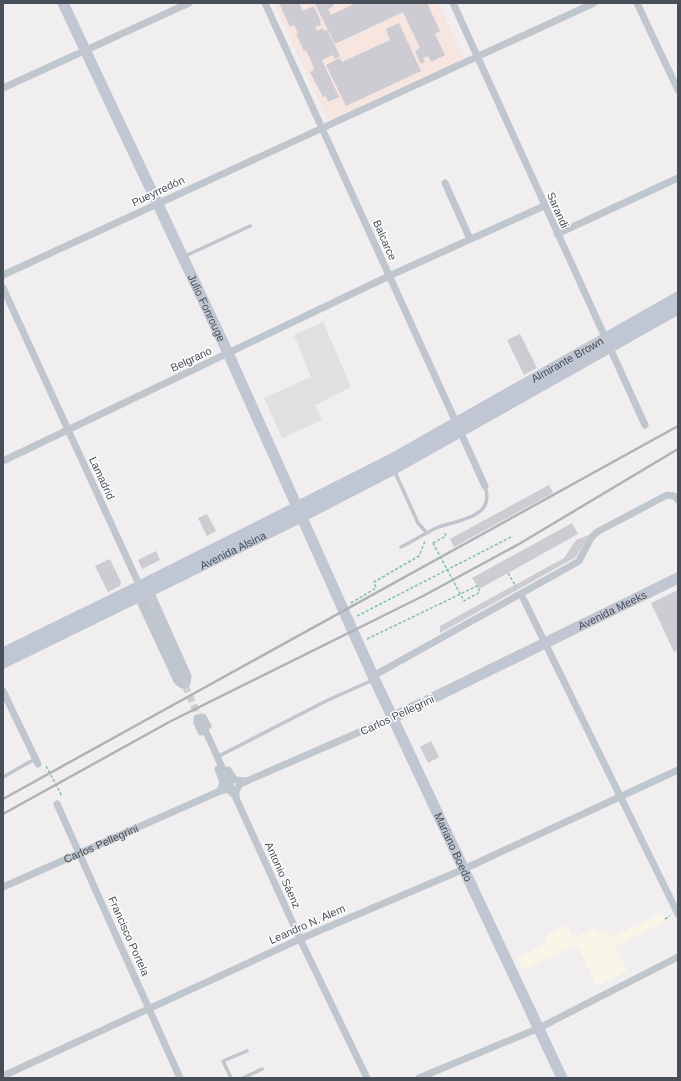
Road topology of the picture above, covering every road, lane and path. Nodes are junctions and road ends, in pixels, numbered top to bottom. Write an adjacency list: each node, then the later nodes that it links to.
1 (63, 3): 7 (street, Julio Fonrouge)
2 (189, 3): 7 (street)
3 (265, 3): 11 (street, Balcarce)
4 (453, 3): 8 (street, Sarandi)
5 (594, 3): 8 (street, Pueyrredón)
6 (637, 3): 10 (street)
7 (86, 49): 9 (street); 14 (street, Julio Fonrouge)
8 (478, 57): 11 (street, Pueyrredón); 15 (street, Sarandi)
9 (3, 88)
10 (678, 90)
11 (323, 128): 14 (street, Pueyrredón); 21 (street, Balcarce)
12 (678, 178): 17 (street)
13 (445, 183): 18 (street)
14 (157, 204): 19 (street, Julio Fonrouge); 20 (street, Pueyrredón)
15 (544, 206): 17 (street, Sarandi); 18 (street, Belgrano)
16 (250, 226): 19 (lane)
17 (557, 234): 25 (street, Sarandi)
18 (470, 239): 21 (street, Belgrano)
19 (182, 258): 26 (street, Julio Fonrouge)
20 (3, 276)
21 (389, 276): 26 (street, Belgrano); 28 (street, Balcarce)
22 (3, 288): 29 (street, Lamadrid)
23 (678, 297): 25 (street, Almirante Brown)
24 (678, 309): 25 (street, Almirante Brown)
25 (607, 342): 27 (street, Sarandi); 28 (street, Almirante Brown)
26 (228, 354): 29 (street, Belgrano); 34 (street, Julio Fonrouge)
27 (645, 425)
28 (458, 428): 31 (street, Avenida Alsina); 32 (street, Balcarce)
29 (68, 430): 30 (street, Belgrano); 43 (street, Lamadrid)
30 (3, 461)
31 (392, 464): 34 (street, Avenida Alsina); 35 (lane)
32 (485, 486): 35 (lane)
33 (676, 498): 44 (street)
34 (300, 511): 43 (street, Avenida Alsina); 45 (street, Julio Fonrouge)
35 (427, 533): 39 (lane)
36 (446, 536): 40 (path, bridge)
37 (511, 537): 40 (path)
38 (425, 539): 45 (path)
39 (401, 547)
40 (447, 570): 45 (path); 46 (path, bridge)
41 (508, 573): 44 (path)
42 (678, 578): 47 (street, Avenida Meeks)
43 (143, 592): 43 (street, Lamadrid); 48 (street, Avenida Alsina); 49 (street, Avenida Alsina); 50 (street, Lamadrid)
44 (520, 594): 47 (street); 51 (street)
45 (346, 614): 46 (street, Mariano Boedo)
46 (358, 643): 51 (street, Mariano Boedo)
47 (546, 644): 53 (street, Carlos Pellegrini); 62 (street)
48 (3, 653)
49 (3, 663)
50 (181, 676)
51 (374, 677): 53 (street, Mariano Boedo); 55 (lane)
52 (3, 691): 56 (street)
53 (394, 717): 59 (street, Carlos Pellegrini); 65 (street, Mariano Boedo)
54 (202, 723): 61 (street, Antonio Sáenz)
55 (221, 755): 59 (street); 60 (street)
56 (36, 762): 58 (lane); 63 (path)
57 (678, 770): 62 (street, Leandro N. Alem)
58 (3, 777)
59 (246, 781): 61 (street)
60 (220, 791): 61 (street); 64 (street, Carlos Pellegrini)
61 (236, 797): 68 (street, Antonio Sáenz)
62 (621, 797): 65 (street, Leandro N. Alem); 67 (street)
63 (57, 804): 64 (street, Francisco Portela)
64 (79, 854): 66 (street, Carlos Pellegrini); 70 (street, Francisco Portela)
65 (464, 869): 68 (street, Leandro N. Alem); 71 (street, Mariano Boedo)
66 (3, 887)
67 (678, 914)
68 (300, 939): 70 (street, Leandro N. Alem); 78 (street, Antonio Sáenz)
69 (678, 957): 71 (street)
70 (149, 1009): 74 (street, Leandro N. Alem); 75 (street, Francisco Portela)
71 (538, 1028): 79 (street); 80 (street, Mariano Boedo)
72 (247, 1051): 76 (lane)
73 (262, 1069): 77 (lane)
74 (3, 1076)
75 (180, 1078)
76 (231, 1078)
77 (243, 1078)
78 (367, 1078)
79 (420, 1078)
80 (562, 1078)

